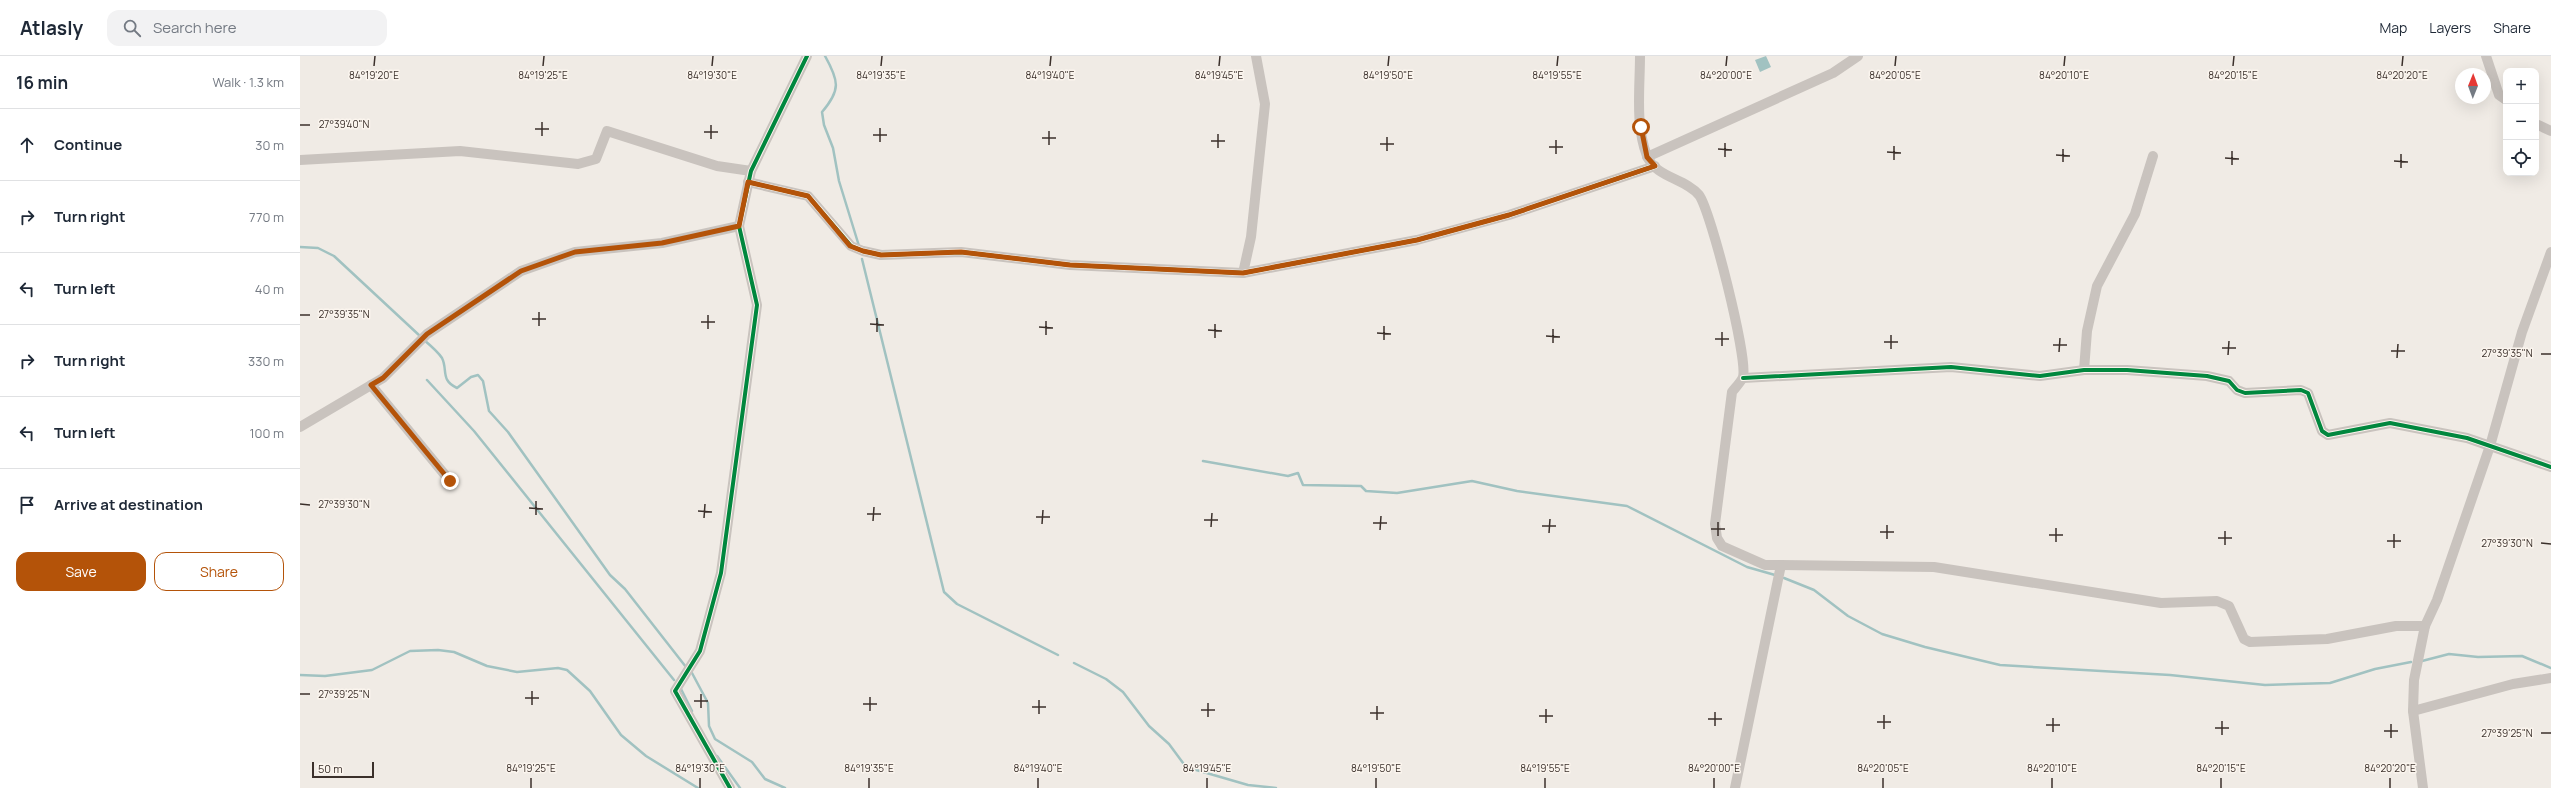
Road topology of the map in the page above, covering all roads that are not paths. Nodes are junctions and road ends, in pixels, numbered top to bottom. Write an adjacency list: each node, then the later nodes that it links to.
1 (807, 56): 13 (street)
2 (1256, 56): 17 (street)
3 (1640, 56): 10 (street)
4 (1858, 56): 10 (street)
5 (2486, 56): 6 (street)
6 (2503, 98)
7 (2539, 125): 8 (street)
8 (2551, 131)
9 (2153, 156): 19 (street)
10 (1647, 157): 12 (street)
11 (300, 160): 13 (street)
12 (1655, 166): 17 (street); 20 (street)
13 (751, 171): 14 (street)
14 (748, 182): 15 (street); 17 (street)
15 (739, 226): 21 (street); 30 (street)
16 (2551, 252): 18 (street)
17 (1243, 273)
18 (2547, 275): 23 (street)
19 (2084, 370): 20 (street); 23 (street)
20 (1743, 378): 26 (street)
21 (371, 385): 22 (street); 25 (street)
22 (300, 427)
23 (2490, 446): 24 (street); 27 (street)
24 (2551, 466)
25 (450, 481)
26 (1781, 565): 27 (street); 31 (street)
27 (2426, 626): 29 (street)
28 (2551, 678): 29 (street)
29 (2413, 711): 32 (street)
30 (730, 788)
31 (1735, 788)
32 (2423, 788)

